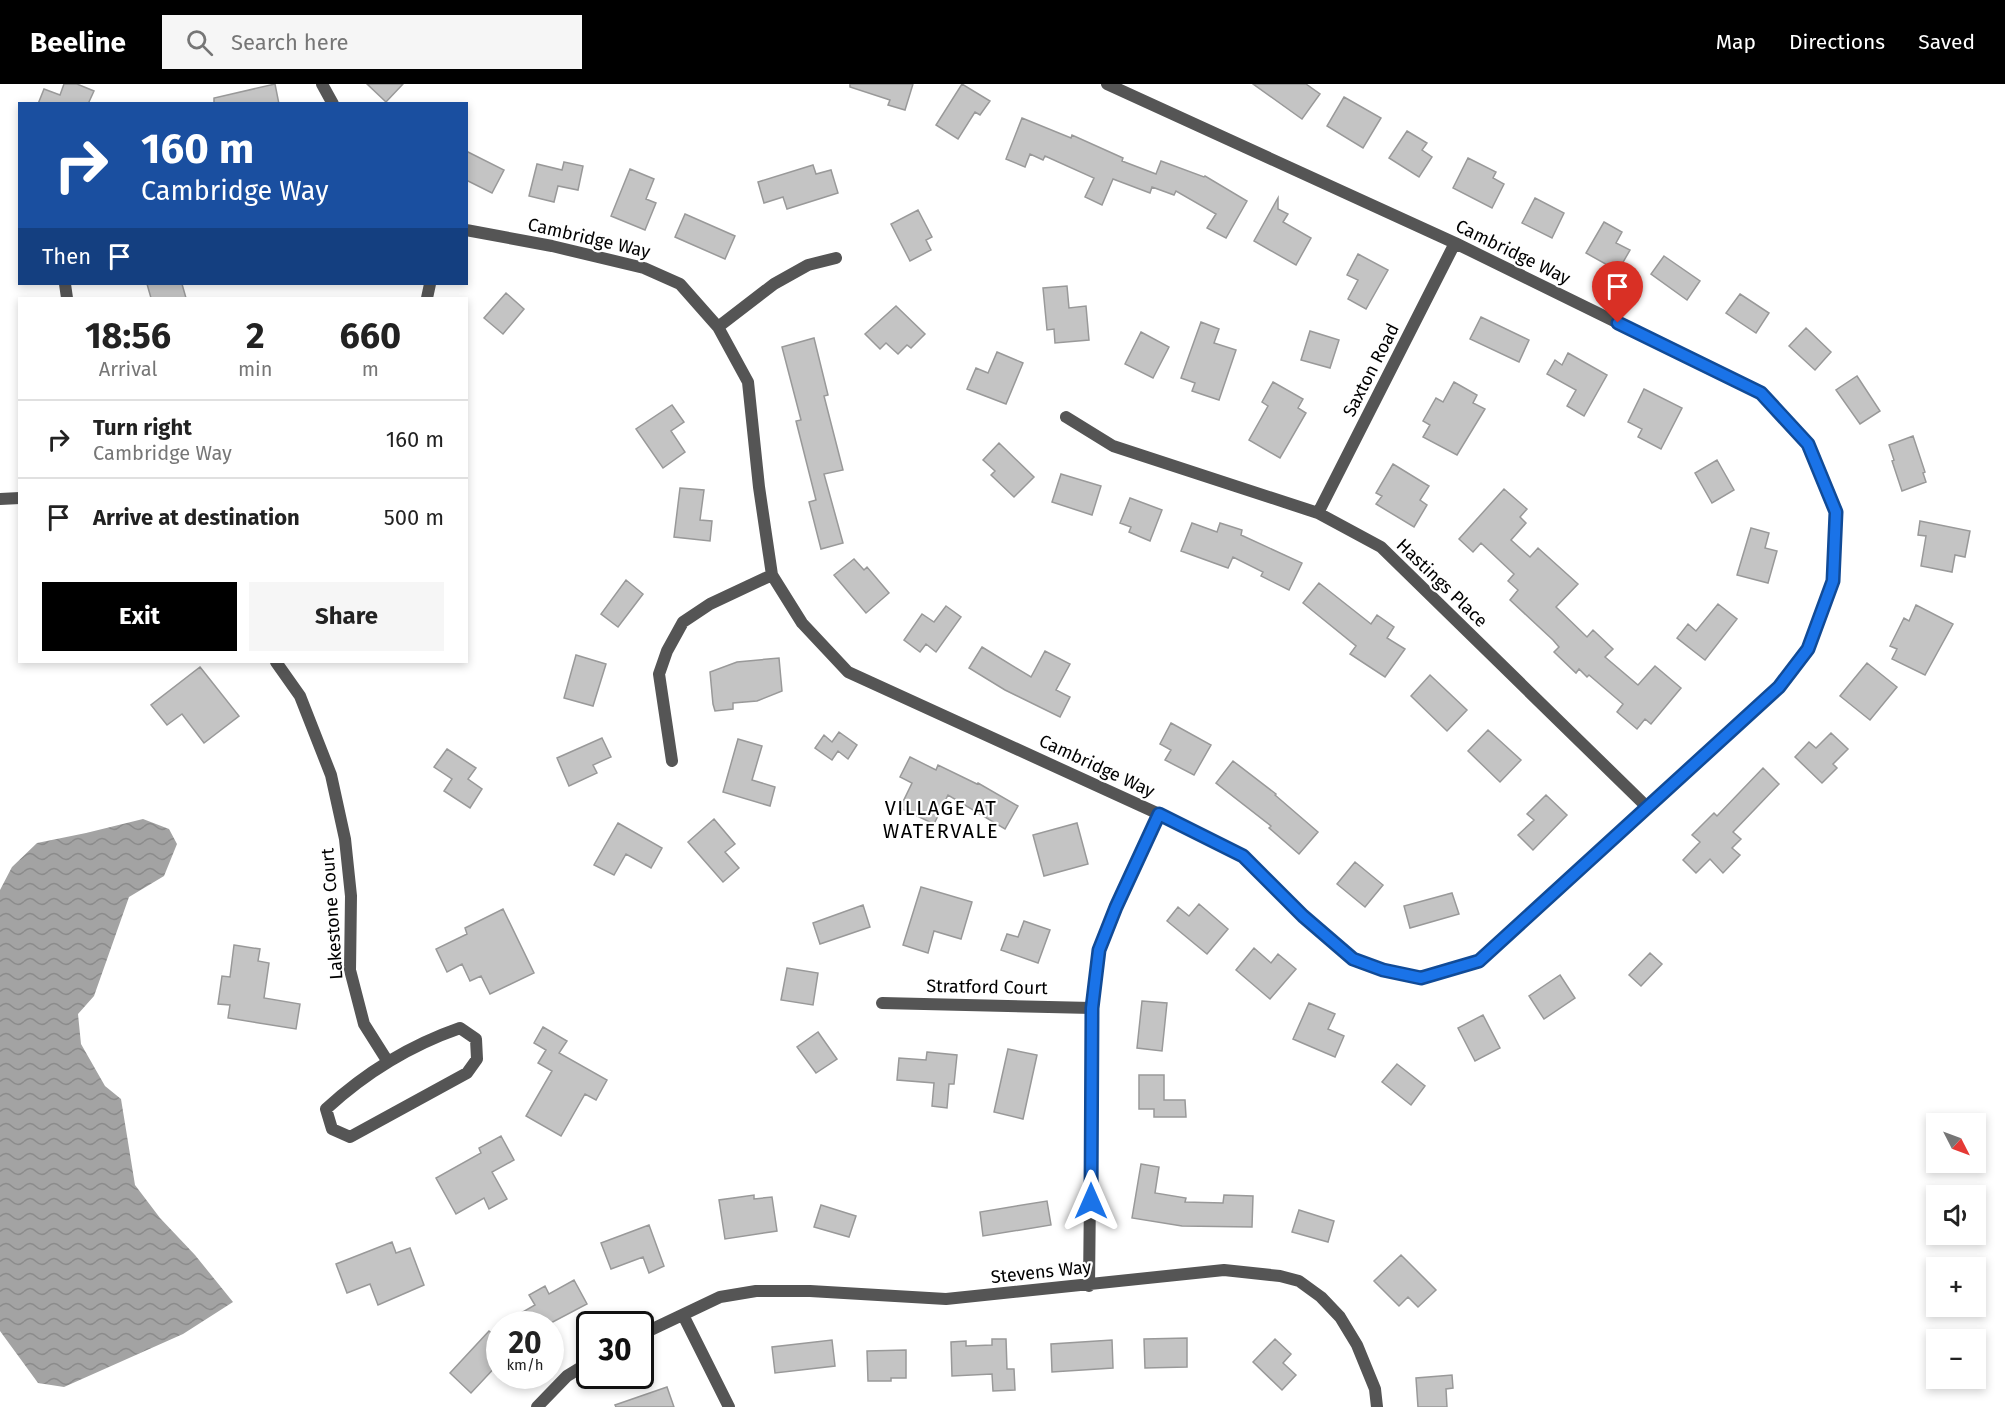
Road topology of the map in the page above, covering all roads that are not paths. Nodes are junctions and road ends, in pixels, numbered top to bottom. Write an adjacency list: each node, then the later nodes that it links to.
1 (322, 84): 3 (street)
2 (1107, 84): 5 (street, Cambridge Way)
3 (332, 102)
4 (468, 230): 7 (street, Cambridge Way)
5 (1455, 243): 11 (street, Saxton Road); 15 (street, Cambridge Way)
6 (836, 258): 7 (street)
7 (718, 327): 12 (street, Cambridge Way)
8 (1066, 417): 11 (street, Hastings Place)
9 (18, 498): 10 (street)
10 (0, 499)
11 (1318, 513): 15 (street, Hastings Place)
12 (772, 576): 14 (street); 16 (street, Cambridge Way)
13 (277, 663): 19 (street, Lakestone Court)
14 (672, 761)
15 (1647, 807): 16 (street, Cambridge Way)
16 (1159, 814): 18 (street)
17 (882, 1003): 18 (street, Stratford Court)
18 (1092, 1008): 20 (street)
19 (388, 1062): 19 (street)
20 (1089, 1286): 21 (street, Stevens Way); 26 (street, Stevens Way)
21 (683, 1315): 22 (street, Stevens Way); 25 (street)
22 (654, 1328)
23 (576, 1371): 24 (street)
24 (537, 1407)
25 (729, 1407)
26 (1377, 1407)

